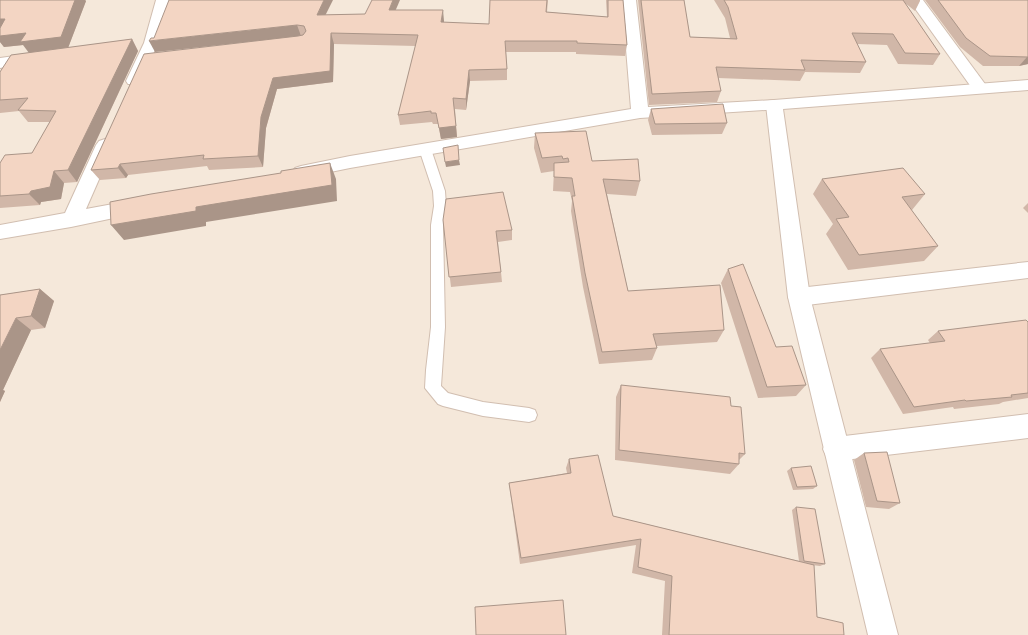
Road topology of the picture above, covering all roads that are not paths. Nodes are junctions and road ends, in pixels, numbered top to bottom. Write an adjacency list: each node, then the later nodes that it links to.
1 (163, 0): 8 (street)
2 (629, 0): 10 (street)
3 (916, 0): 7 (street)
4 (53, 56): 5 (street)
5 (0, 63)
6 (1028, 84): 7 (street)
7 (980, 88): 9 (street)
8 (128, 94)
9 (774, 105): 10 (street); 18 (street)
10 (640, 114): 12 (street)
11 (112, 129): 15 (street)
12 (425, 149): 13 (street); 19 (lane)
13 (288, 175)
14 (156, 202): 15 (street)
15 (71, 220): 16 (street)
16 (0, 232)
17 (1028, 270): 18 (street)
18 (799, 297): 21 (street)
19 (529, 415)
20 (1028, 426): 21 (street)
21 (836, 449): 22 (street)
22 (883, 635)

